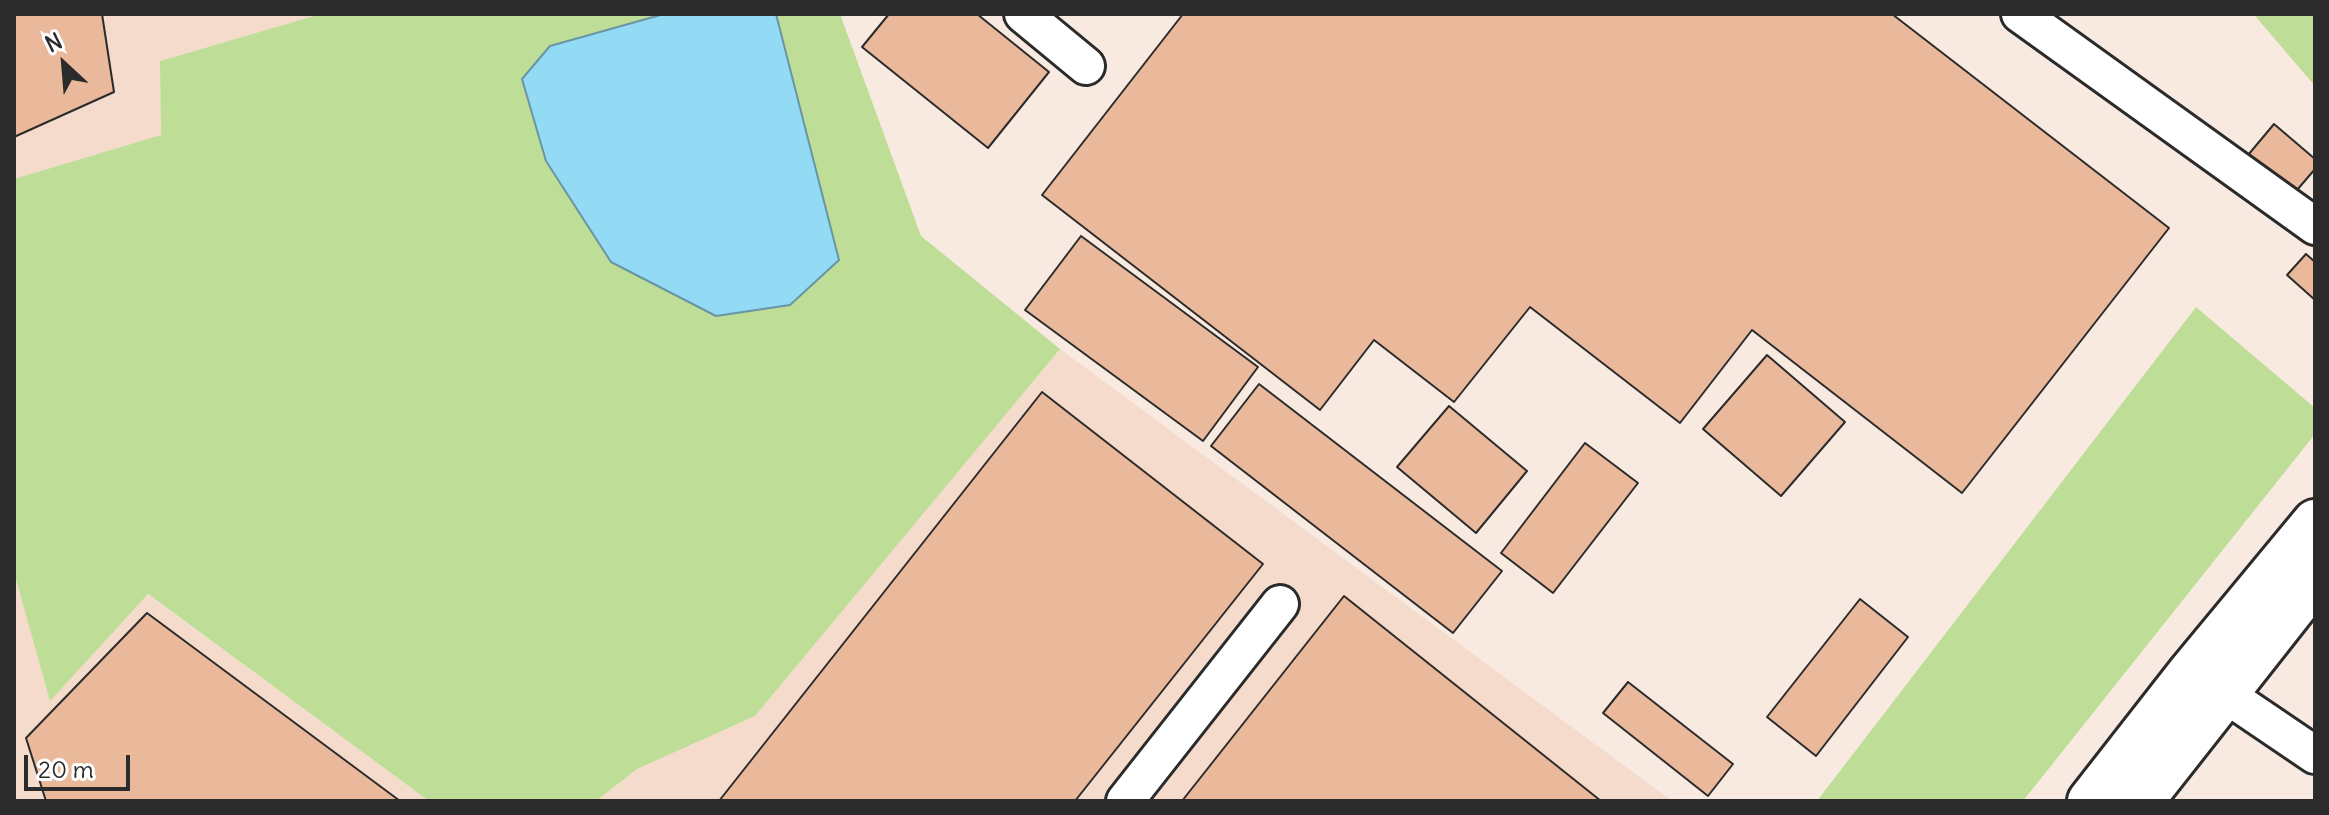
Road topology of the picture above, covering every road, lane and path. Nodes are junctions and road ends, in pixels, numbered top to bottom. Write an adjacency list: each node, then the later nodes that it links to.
1 (1023, 14): 3 (street)
2 (2020, 14): 4 (street)
3 (1086, 66)
4 (2315, 226)
5 (2315, 522): 11 (highway)
6 (2315, 580): 8 (highway)
7 (1280, 604): 10 (street)
8 (2225, 694): 9 (street); 12 (highway)
9 (2315, 755)
10 (1125, 801)
11 (2090, 801)
12 (2141, 801)

